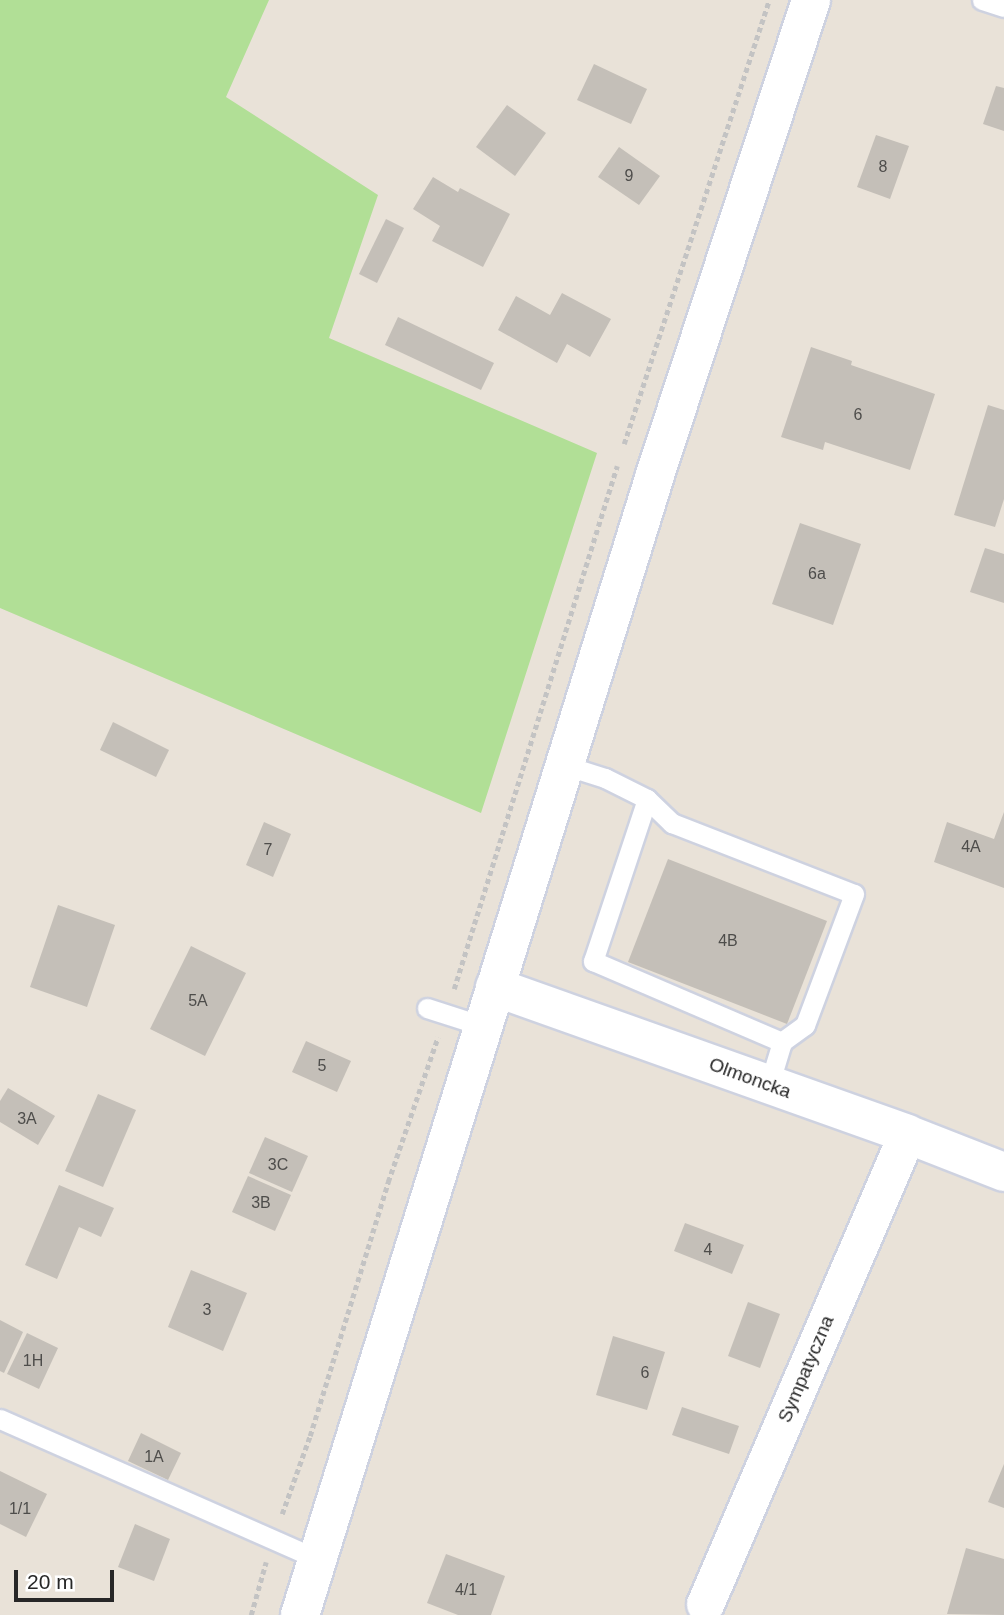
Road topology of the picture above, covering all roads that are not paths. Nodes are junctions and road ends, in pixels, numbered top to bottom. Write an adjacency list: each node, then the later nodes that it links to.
1 (811, 0): 4 (street)
2 (982, 0): 3 (lane)
3 (1004, 7)
4 (564, 765): 5 (lane); 6 (street)
5 (647, 799): 9 (lane); 9 (lane)
6 (495, 987): 8 (street); 10 (street, Olmoncka)
7 (427, 1008): 8 (lane)
8 (483, 1026): 14 (street)
9 (782, 1042): 10 (lane)
10 (769, 1084): 11 (street, Olmoncka)
11 (907, 1134): 12 (street, Olmoncka); 15 (street, Sympatyczna)
12 (1004, 1172)
13 (0, 1419): 14 (lane)
14 (318, 1559): 16 (street)
15 (705, 1604)
16 (300, 1615)

